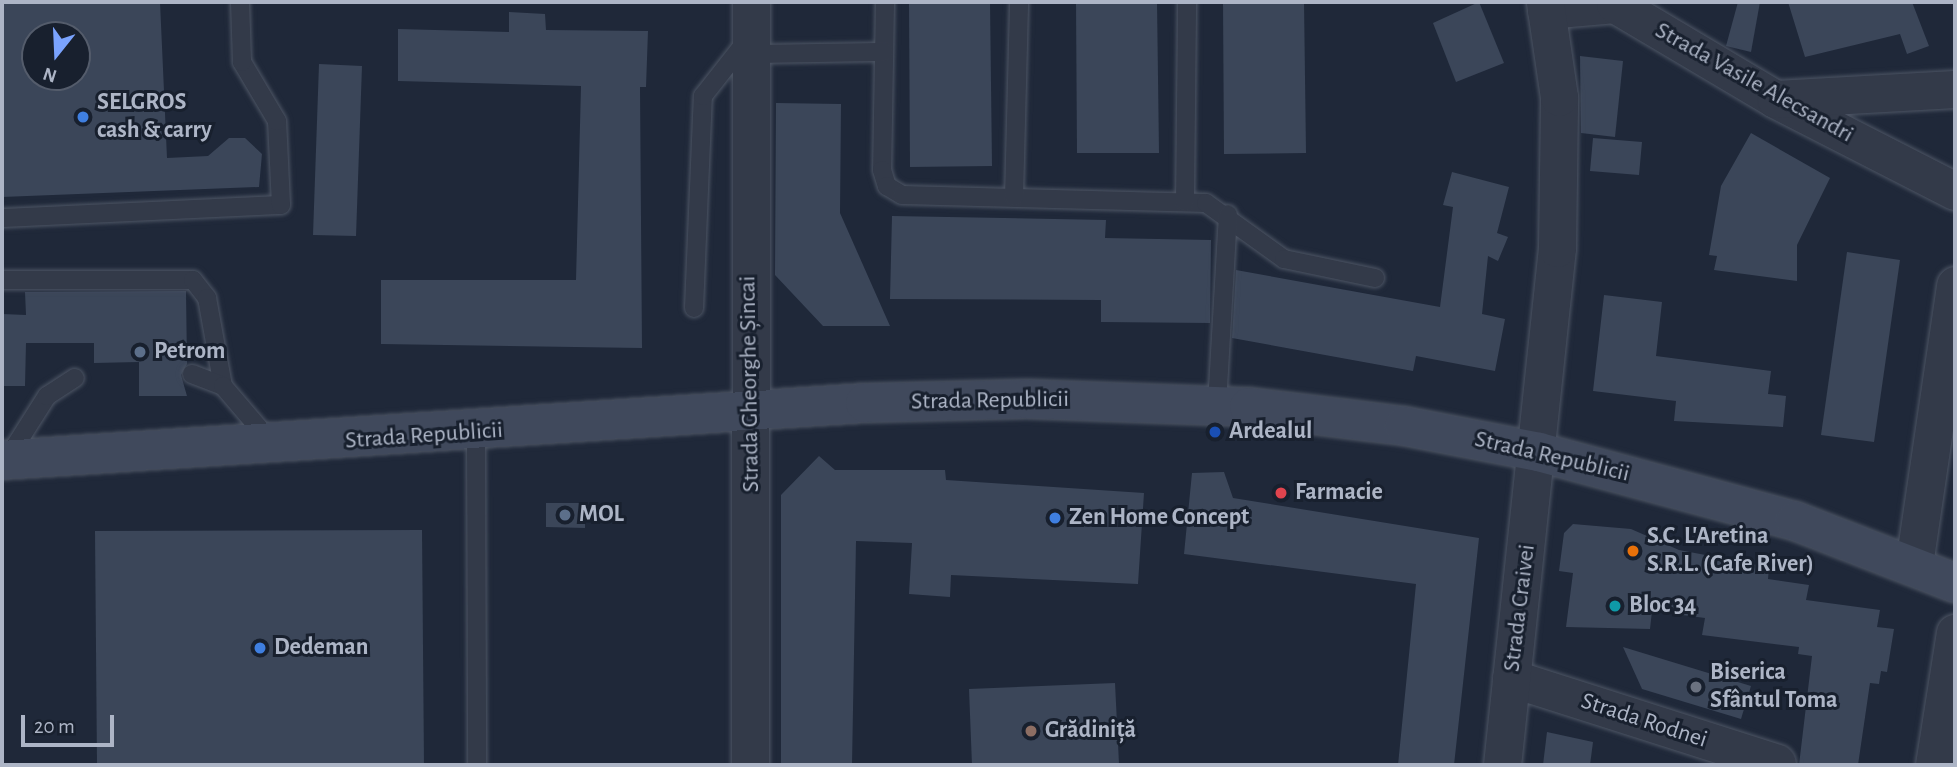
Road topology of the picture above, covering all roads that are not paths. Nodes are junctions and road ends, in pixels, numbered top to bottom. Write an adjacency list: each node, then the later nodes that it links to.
1 (240, 2): 16 (lane)
2 (734, 2): 8 (lane)
3 (885, 2): 9 (lane)
4 (1019, 2): 13 (lane)
5 (1187, 2): 14 (lane)
6 (1615, 3): 7 (street, Strada Vasile Alecsandri); 11 (street, Strada Vasile Alecsandri)
7 (1546, 6): 28 (street, Strada Vasile Alecsandri)
8 (747, 36): 9 (lane); 20 (lane); 25 (street, Strada Gheorghe Șincai)
9 (884, 51): 13 (lane)
10 (1955, 89): 11 (street)
11 (1775, 99): 12 (street, Strada Vasile Alecsandri)
12 (1955, 191)
13 (1014, 197): 14 (lane)
14 (1185, 202): 15 (lane)
15 (1228, 214): 17 (lane); 24 (lane)
16 (2, 218)
17 (1375, 278)
18 (2, 281): 23 (lane)
19 (1955, 285): 30 (street)
20 (694, 308)
21 (192, 374): 23 (lane)
22 (75, 377): 29 (lane)
23 (223, 386): 27 (lane)
24 (1217, 405): 25 (main road, Strada Republicii); 28 (main road, Strada Republicii)
25 (748, 412): 26 (main road, Strada Republicii); 36 (street, Strada Gheorghe Șincai)
26 (476, 433): 27 (main road, Strada Republicii); 35 (lane)
27 (274, 447): 29 (main road, Strada Republicii)
28 (1539, 452): 30 (main road, Strada Republicii); 33 (street, Strada Craivei)
29 (4, 460)
30 (1914, 564): 31 (main road, Strada Republicii)
31 (1955, 583)
32 (1955, 633): 38 (street)
33 (1511, 678): 34 (street, Strada Rodnei); 37 (street, Strada Craivei)
34 (1777, 763)
35 (477, 765)
36 (750, 765)
37 (1502, 765)
38 (1934, 765)

